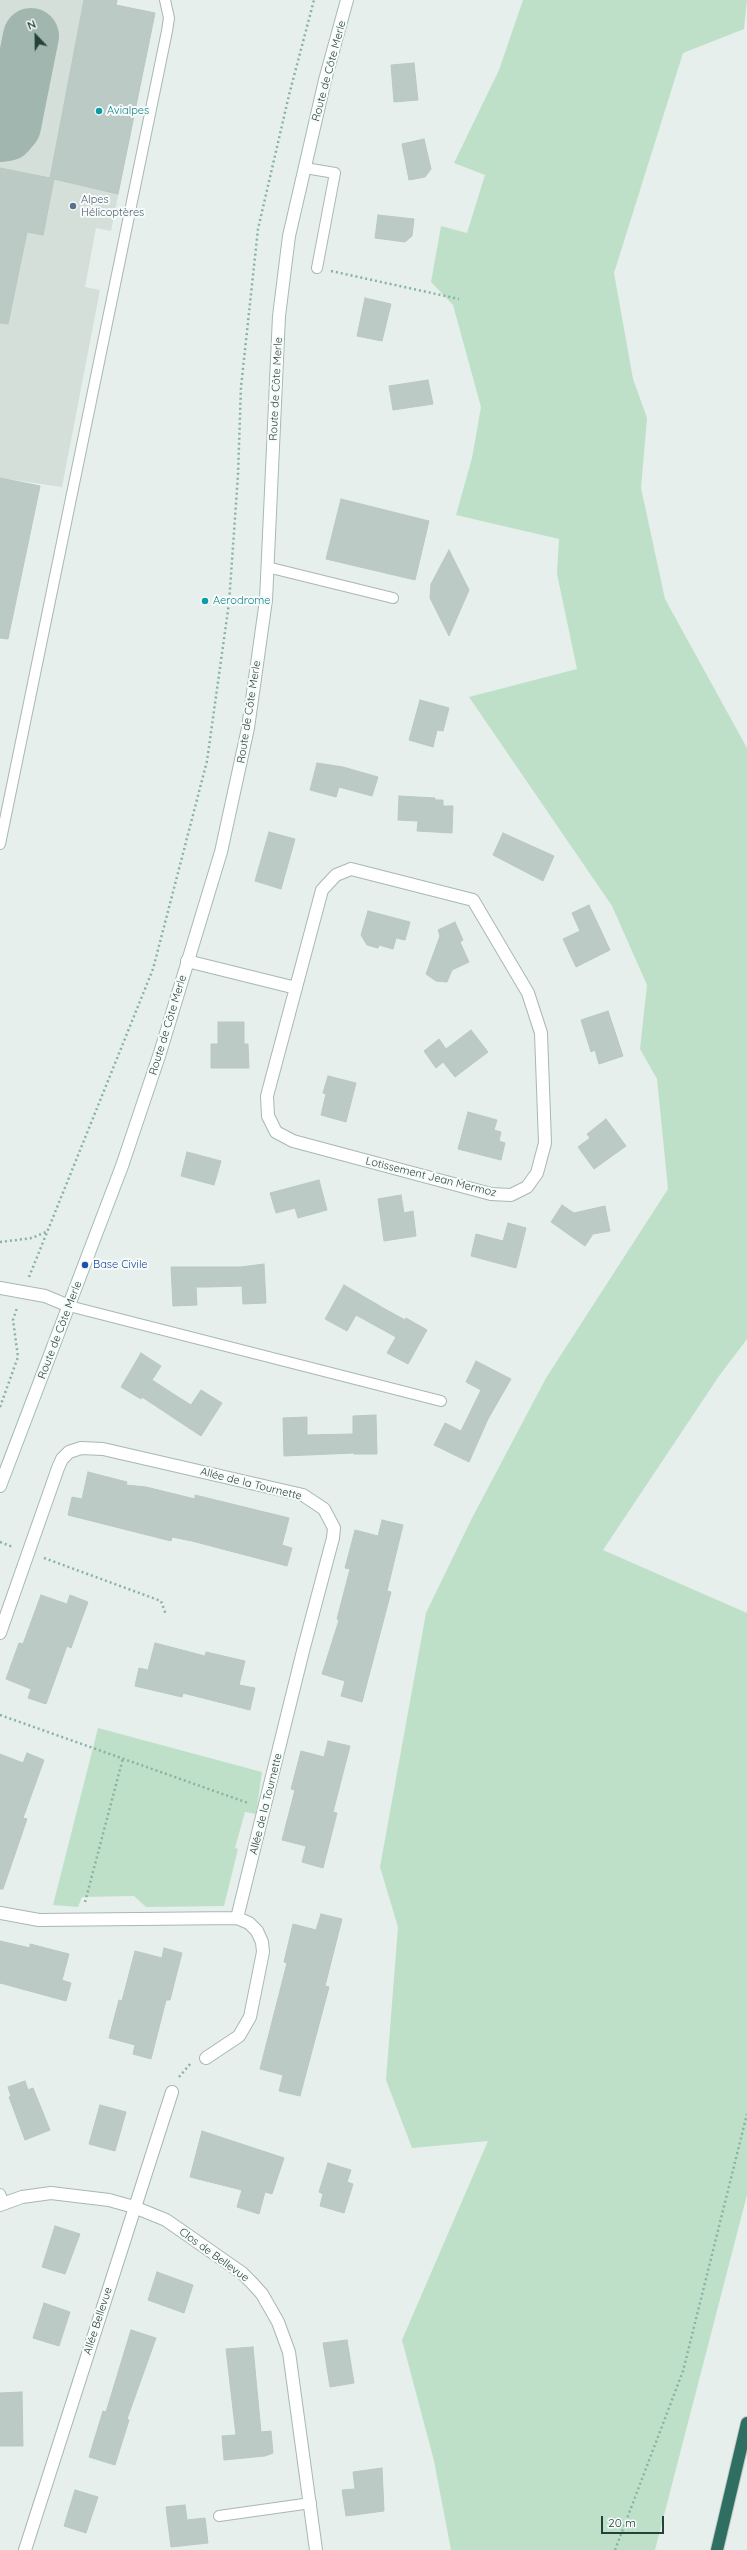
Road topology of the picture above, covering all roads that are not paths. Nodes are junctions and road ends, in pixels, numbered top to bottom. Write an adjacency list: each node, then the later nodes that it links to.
1 (165, 0): 7 (lane)
2 (347, 0): 3 (street, Route de Côte Merle)
3 (305, 168): 4 (lane); 5 (street, Route de Côte Merle)
4 (317, 268)
5 (267, 567): 6 (lane); 8 (street, Route de Côte Merle)
6 (393, 598)
7 (0, 844)
8 (187, 961): 9 (street); 11 (street, Route de Côte Merle)
9 (296, 988): 9 (street, Lotissement Jean Mermoz)
10 (0, 1288): 11 (street)
11 (69, 1306): 12 (lane); 13 (street, Route de Côte Merle)
12 (441, 1401)
13 (0, 1486)
14 (0, 1633): 16 (street, Allée de la Tournette)
15 (0, 1913): 16 (street)
16 (238, 1918): 17 (street)
17 (206, 2058)
18 (172, 2092): 20 (street, Allée Bellevue)
19 (1, 2201): 20 (street, Clos de Bellevue)
20 (134, 2207): 22 (street, Clos de Bellevue); 24 (street, Allée Bellevue)
21 (747, 2423): 26 (highway)
22 (311, 2503): 23 (lane); 25 (street, Clos de Bellevue)
23 (219, 2516)
24 (25, 2550)
25 (316, 2550)
26 (717, 2550)

